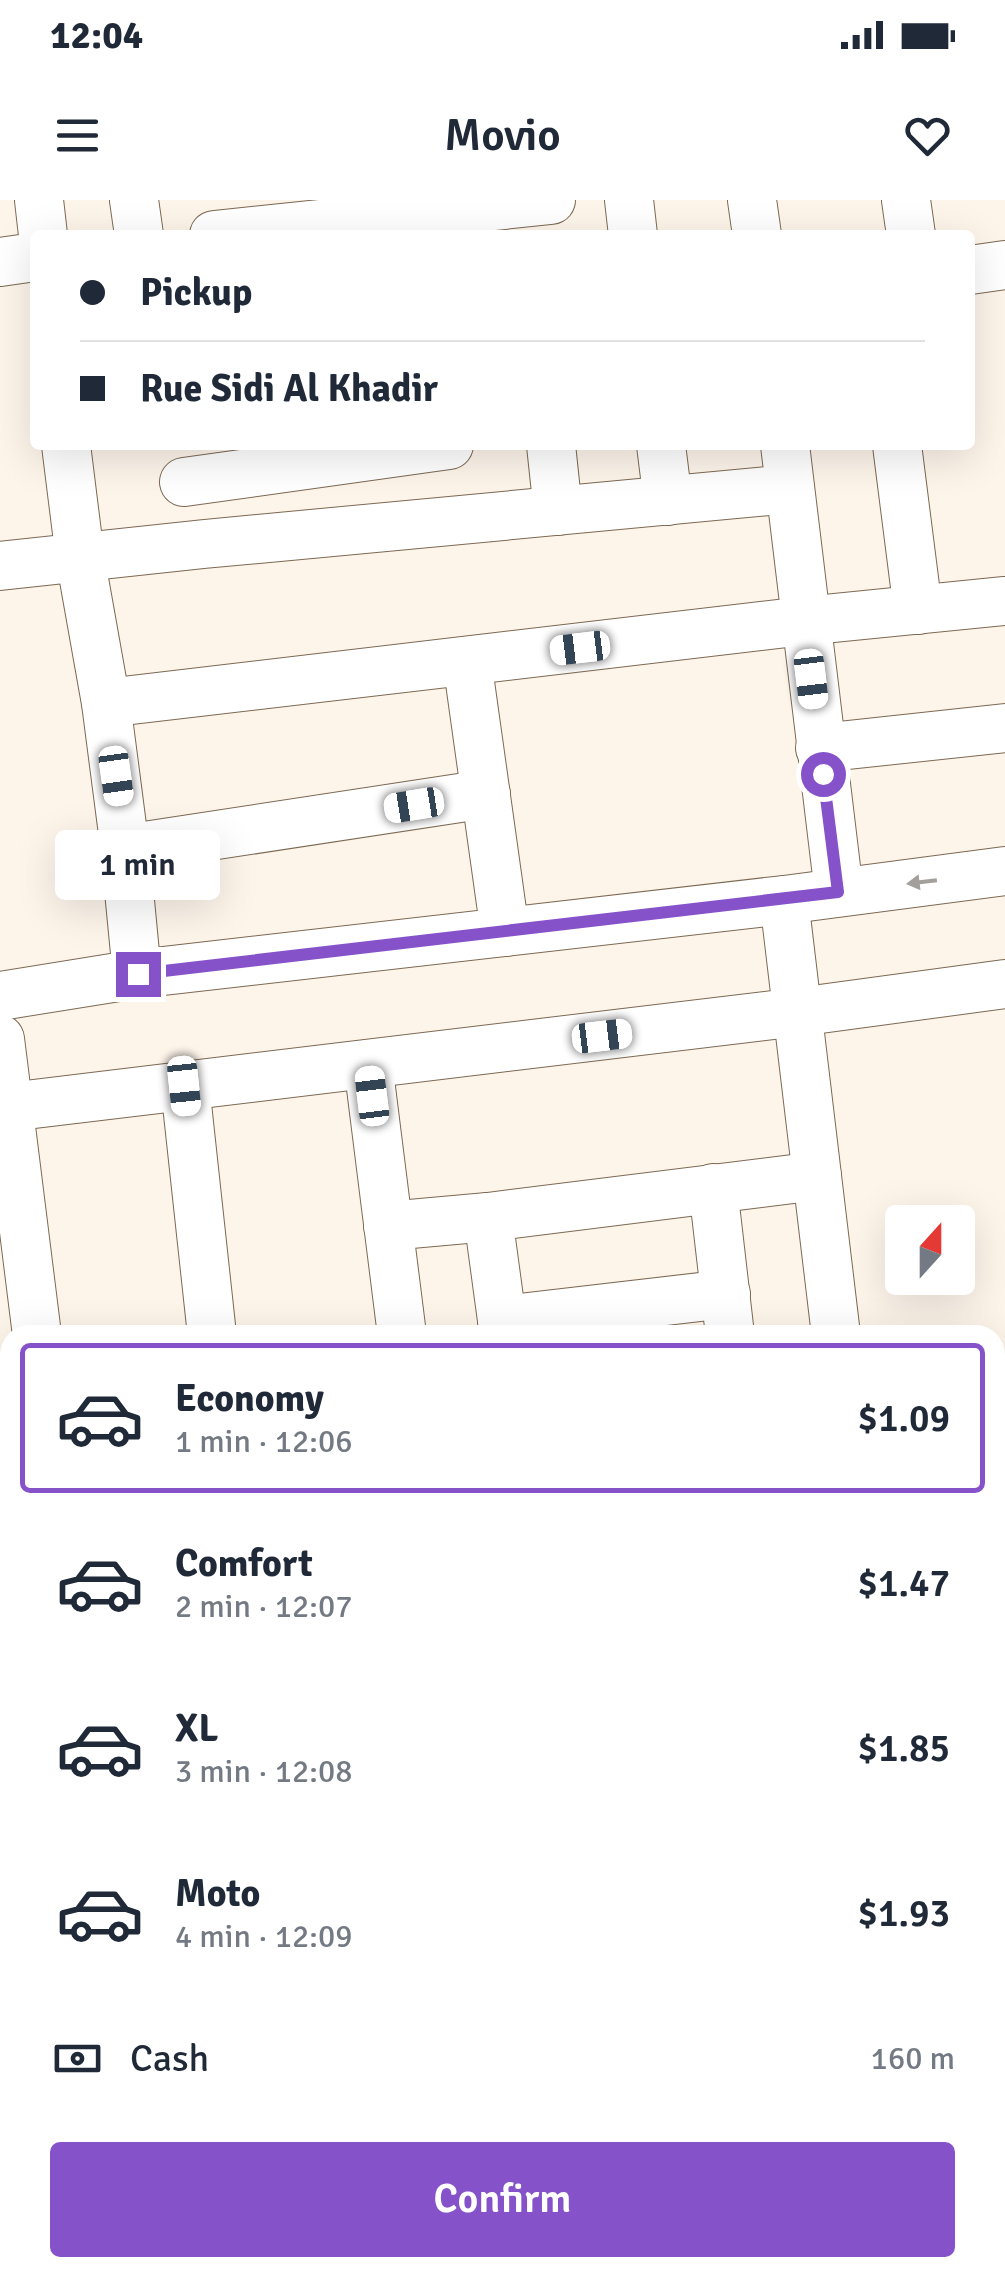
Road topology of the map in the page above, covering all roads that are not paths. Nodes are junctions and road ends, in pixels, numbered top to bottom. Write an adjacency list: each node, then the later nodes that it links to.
1 (39, 200): 7 (street)
2 (134, 200): 8 (street)
3 (629, 200): 10 (street)
4 (752, 200): 11 (street)
5 (906, 200): 12 (street)
6 (531, 213): 9 (street)
7 (42, 230)
8 (137, 230)
9 (286, 230)
10 (632, 230)
11 (757, 230)
12 (910, 230)
13 (30, 258): 14 (street)
14 (0, 262)
15 (1004, 265): 16 (street); 17 (street)
16 (975, 269)
17 (1005, 274)
18 (67, 450): 28 (street)
19 (373, 450): 23 (street)
20 (551, 450): 26 (street)
21 (662, 450): 25 (street)
22 (898, 450): 31 (street)
23 (179, 463): 27 (street)
24 (787, 467): 25 (street); 32 (street)
25 (668, 501): 26 (street)
26 (558, 511): 27 (street)
27 (204, 544): 28 (street)
28 (80, 557): 29 (street); 34 (street)
29 (0, 566)
30 (1005, 602): 31 (street)
31 (918, 610): 32 (street)
32 (804, 621): 33 (street); 36 (street)
33 (467, 661): 34 (street); 37 (street)
34 (106, 704): 38 (street)
35 (1005, 728): 36 (street)
36 (820, 748): 40 (street)
37 (486, 794): 38 (street); 42 (street)
38 (126, 850): 43 (street)
39 (1005, 871): 40 (street, one-way to 40)
40 (838, 892): 41 (street)
41 (784, 900): 42 (street); 46 (street)
42 (505, 932): 43 (street)
43 (138, 974): 45 (street)
44 (1005, 984): 46 (street)
45 (0, 996)
46 (798, 1012): 48 (street); 51 (street)
47 (0, 1039): 50 (street)
48 (368, 1064): 49 (street); 54 (street)
49 (184, 1086): 50 (street); 57 (street)
50 (9, 1107): 56 (street)
51 (817, 1176): 52 (street); 61 (street)
52 (713, 1188): 53 (street); 55 (street)
53 (488, 1217): 54 (street); 59 (street)
54 (388, 1226): 58 (street)
55 (728, 1315): 60 (street)
56 (37, 1325)
57 (211, 1325)
58 (401, 1325)
59 (503, 1325)
60 (555, 1325)
61 (835, 1325)

